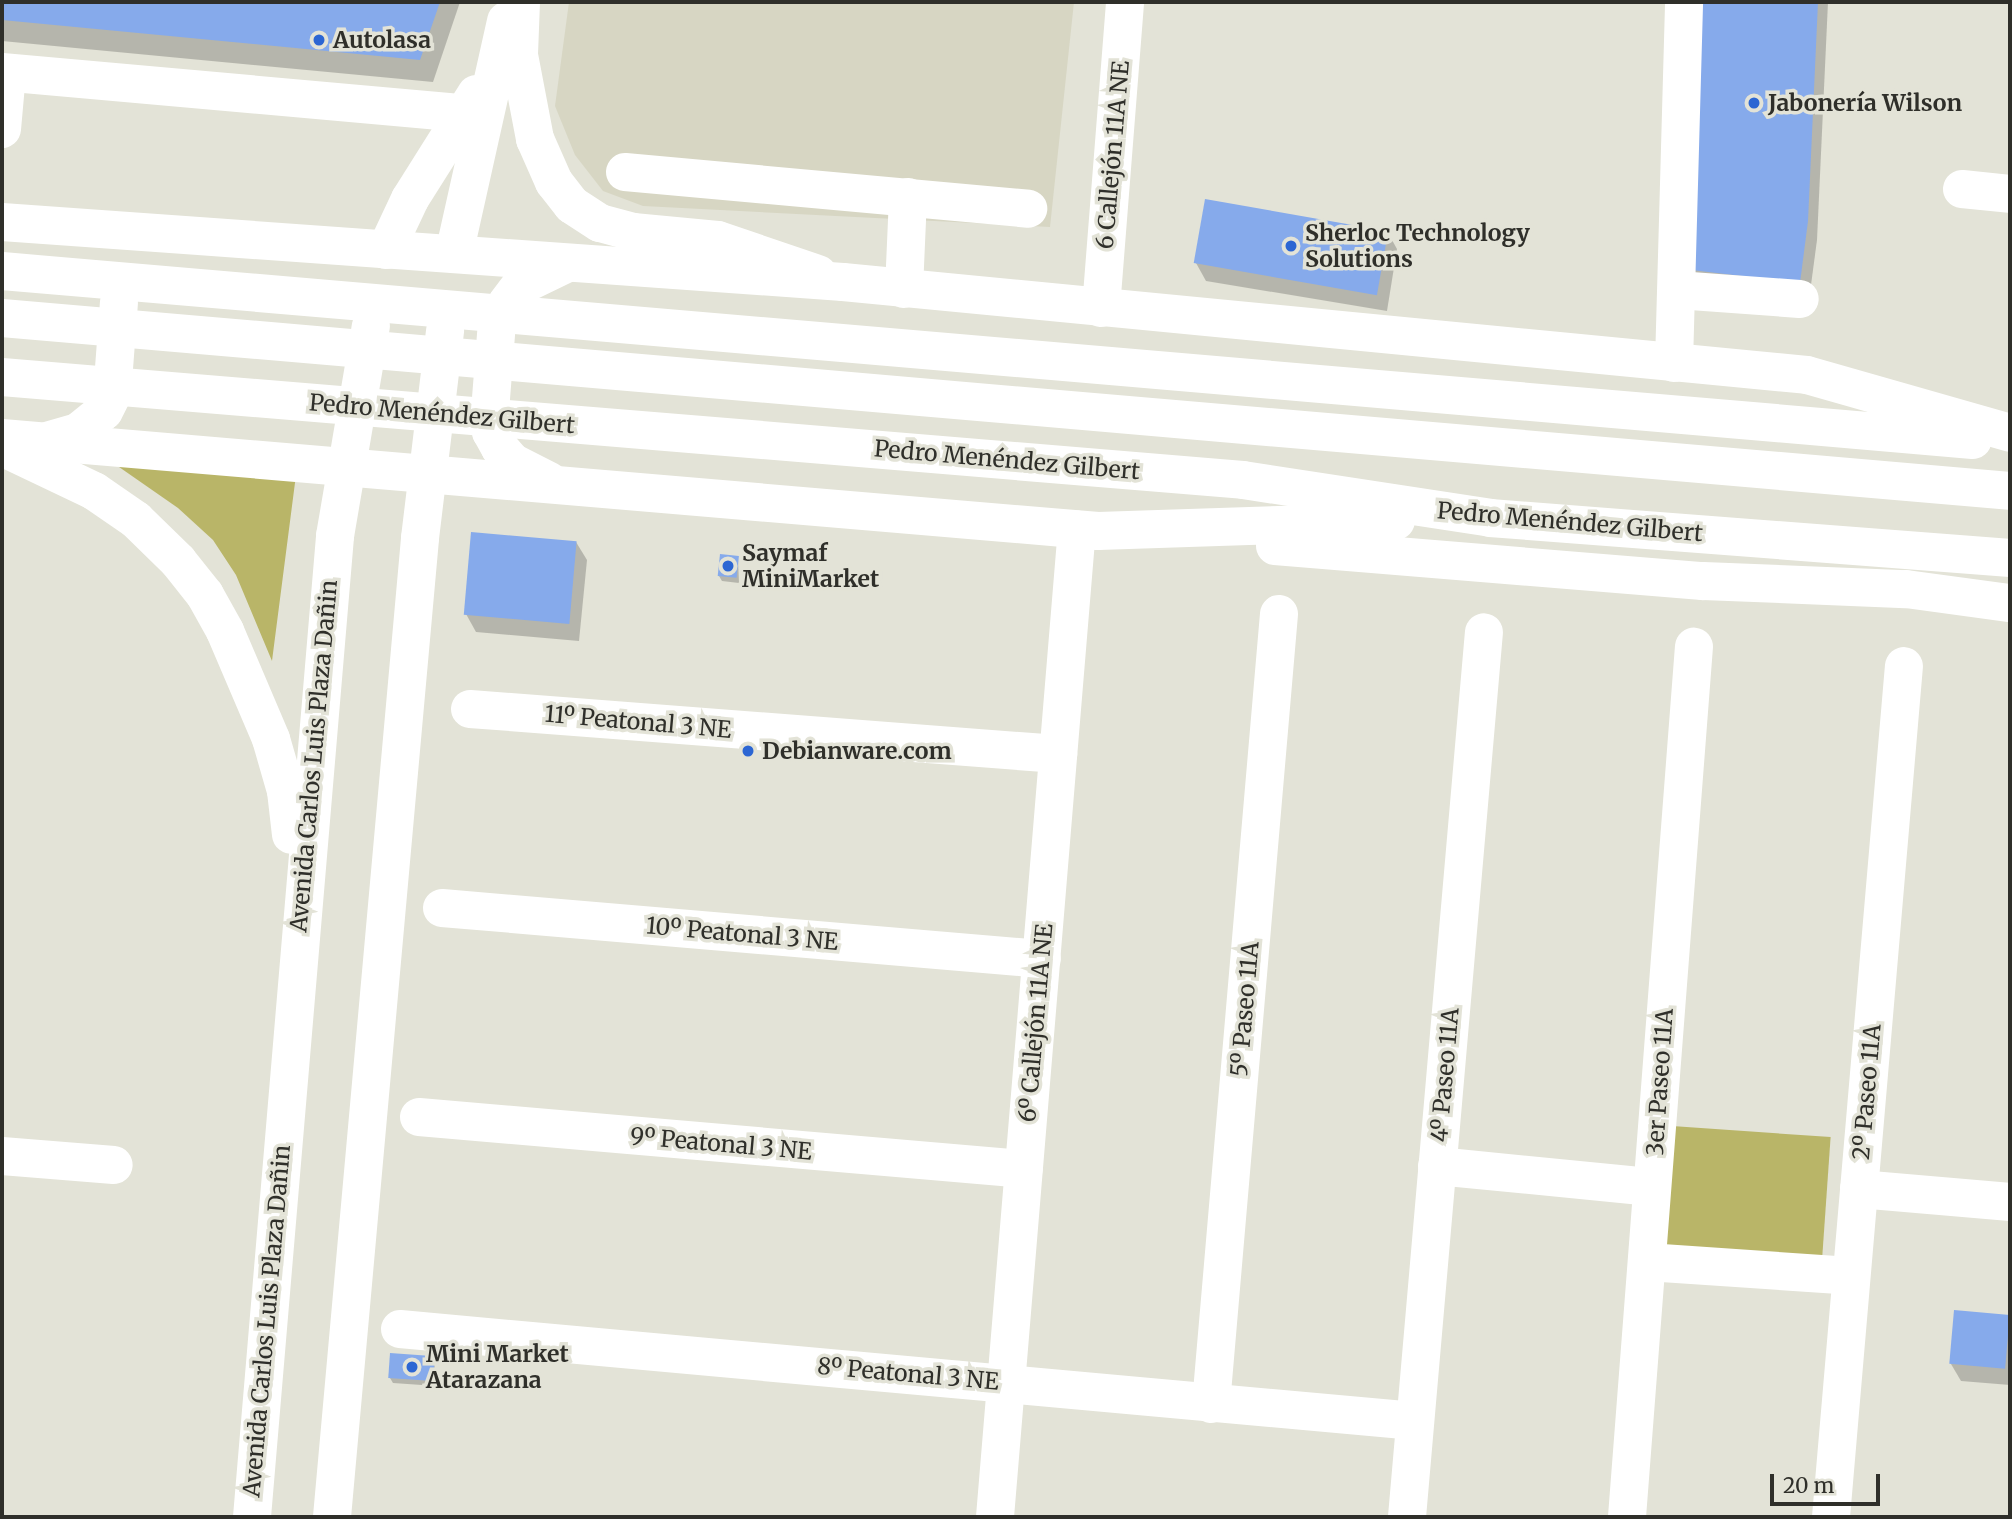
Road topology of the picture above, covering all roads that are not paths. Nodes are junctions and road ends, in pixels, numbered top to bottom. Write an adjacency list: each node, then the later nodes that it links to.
1 (1125, 2): 22 (main road, 6 Callejón 11A NE)
2 (1684, 2): 20 (main road)
3 (512, 10): 5 (main road, Avenida Carlos Luis Plaza Dañin); 15 (main road); 18 (main road)
4 (4, 73): 5 (main road); 6 (main road)
5 (465, 113): 14 (main road, Avenida Carlos Luis Plaza Dañin)
6 (2, 129)
7 (625, 172): 10 (main road)
8 (1962, 189): 9 (main road)
9 (2010, 194)
10 (908, 197): 11 (main road); 19 (main road)
11 (1028, 209)
12 (2, 222): 13 (main road)
13 (57, 226): 14 (main road); 28 (main road)
14 (386, 250): 15 (main road); 31 (main road, Avenida Carlos Luis Plaza Dañin)
15 (454, 254): 16 (main road); 32 (main road)
16 (568, 263): 18 (main road); 33 (main road)
17 (2, 271): 29 (main road)
18 (843, 282): 19 (main road)
19 (904, 289): 22 (main road)
20 (1676, 290): 21 (main road); 24 (main road)
21 (1800, 299)
22 (1101, 307): 24 (main road)
23 (2, 318): 34 (main road)
24 (1674, 363): 26 (main road)
25 (2, 377): 35 (main road, Pedro Menéndez Gilbert)
26 (2010, 433)
27 (2, 438): 28 (main road)
28 (44, 441): 31 (main road)
29 (2010, 443)
30 (2, 447): 46 (main road)
31 (344, 467): 32 (main road); 46 (main road, Avenida Carlos Luis Plaza Dañin)
32 (427, 474): 33 (main road); 63 (main road)
33 (557, 485): 36 (main road)
34 (2010, 491)
35 (1490, 518): 36 (main road); 37 (main road, Pedro Menéndez Gilbert)
36 (1088, 530): 38 (main road); 44 (main road, 6º Callejón 11A NE)
37 (2010, 558)
38 (2010, 603)
39 (1279, 614): 60 (main road, 5º Paseo 11A)
40 (1484, 632): 51 (main road, 4º Paseo 11A)
41 (1694, 647): 53 (main road, 3er Paseo 11A)
42 (1904, 666): 54 (main road, 2º Paseo 11A)
43 (470, 709): 44 (main road, 11º Peatonal 3 NE)
44 (1058, 754): 47 (main road, 6º Callejón 11A NE)
45 (442, 908): 47 (main road, 10º Peatonal 3 NE)
46 (299, 915): 62 (main road, Avenida Carlos Luis Plaza Dañin)
47 (1042, 959): 52 (main road, 6º Callejón 11A NE)
48 (419, 1117): 52 (main road, 9º Peatonal 3 NE)
49 (2, 1156): 50 (main road)
50 (114, 1165)
51 (1437, 1166): 53 (main road); 61 (main road, 4º Paseo 11A)
52 (1024, 1169): 59 (main road, 6º Callejón 11A NE)
53 (1652, 1187): 56 (main road, 3er Paseo 11A)
54 (1859, 1189): 55 (main road); 57 (main road, 2º Paseo 11A)
55 (2010, 1202)
56 (1647, 1262): 57 (main road); 66 (main road, 3er Paseo 11A)
57 (1851, 1276): 67 (main road, 2º Paseo 11A)
58 (400, 1329): 59 (main road, 8º Peatonal 3 NE)
59 (1006, 1383): 60 (main road, 8º Peatonal 3 NE); 64 (main road, 6º Callejón 11A NE)
60 (1211, 1404): 61 (main road, 8º Peatonal 3 NE)
61 (1415, 1422): 65 (main road, 4º Paseo 11A)
62 (252, 1517)
63 (332, 1517)
64 (995, 1517)
65 (1408, 1517)
66 (1627, 1517)
67 (1830, 1517)

